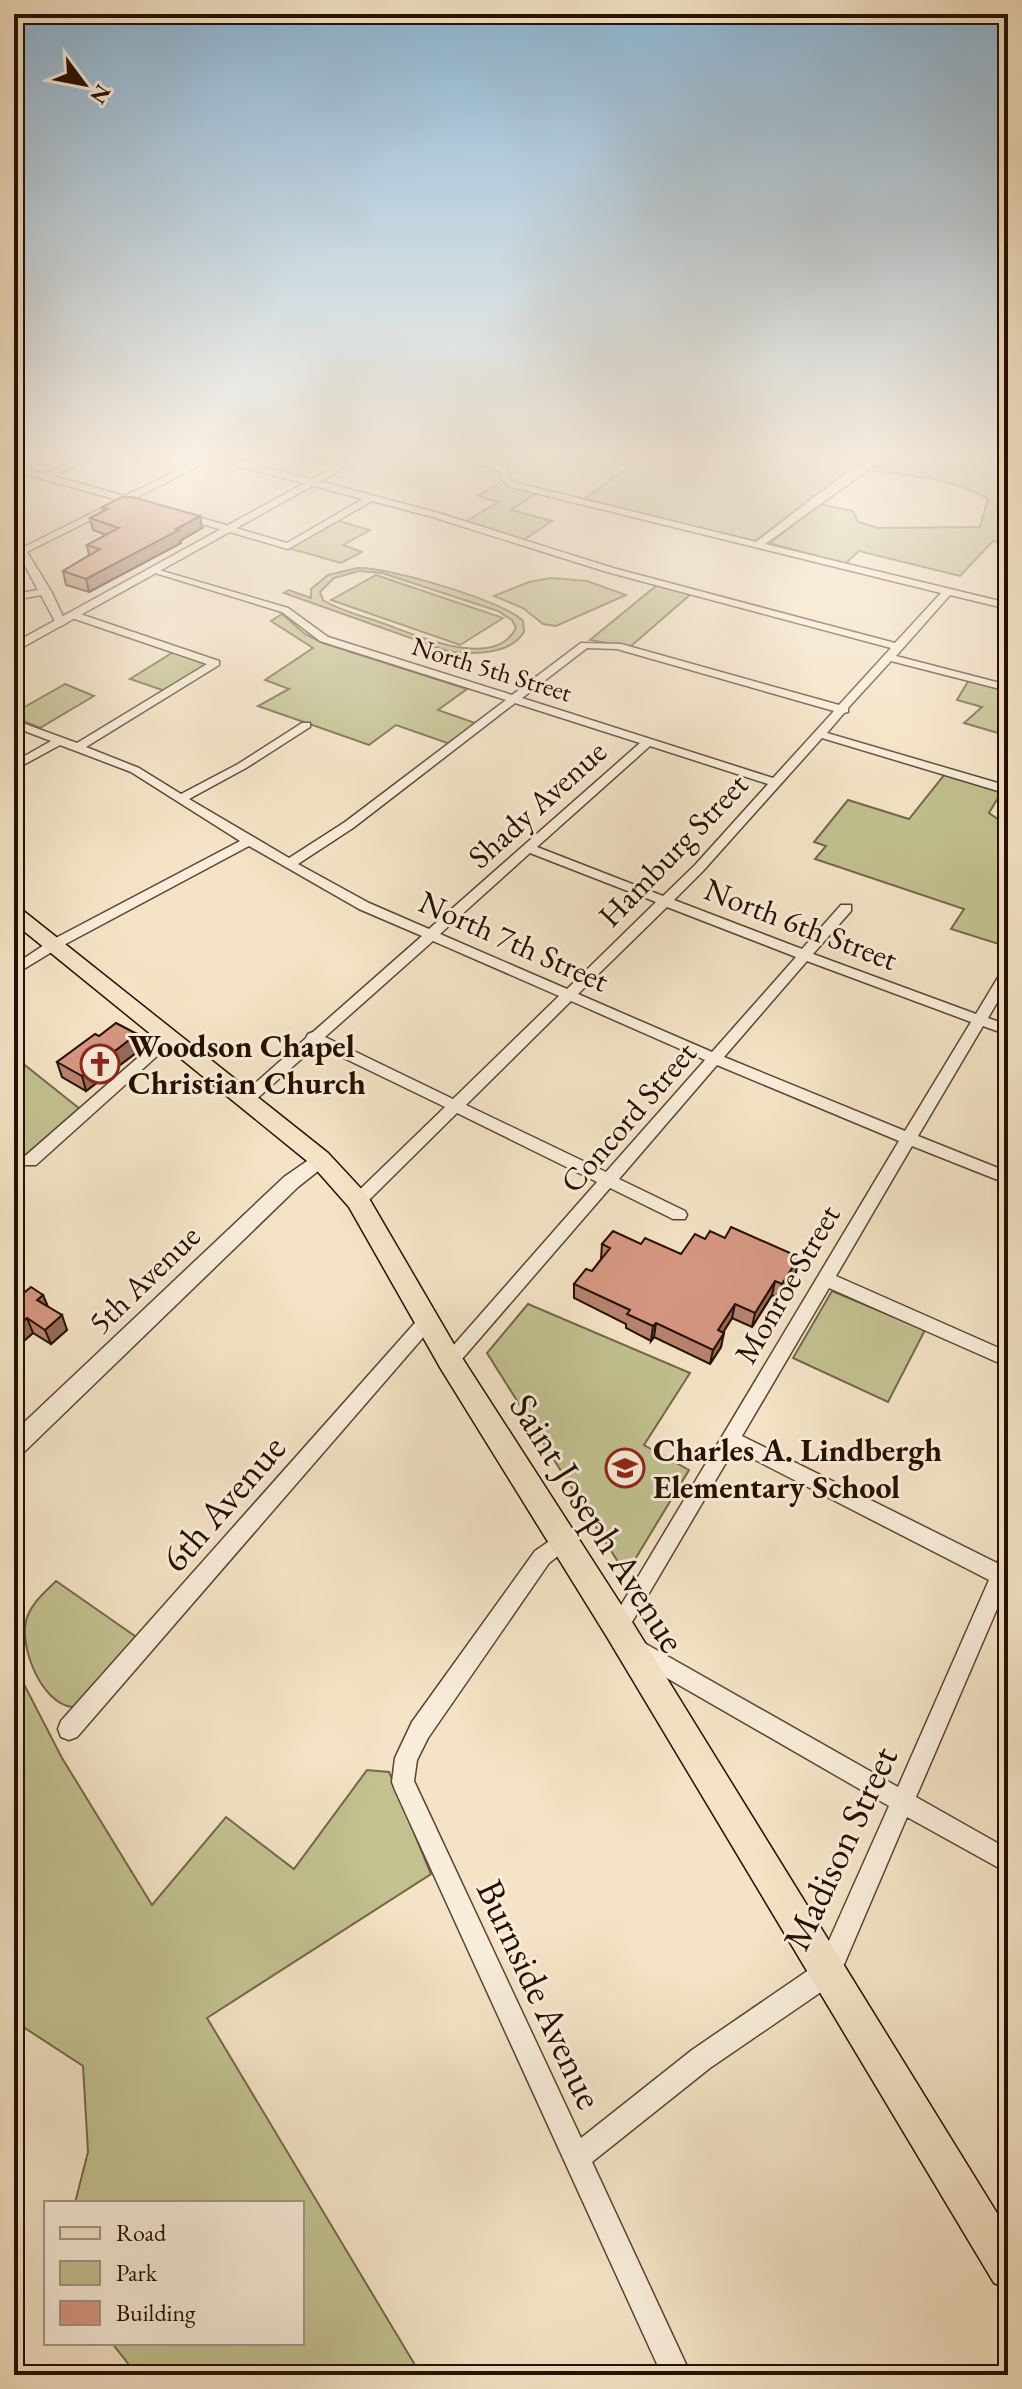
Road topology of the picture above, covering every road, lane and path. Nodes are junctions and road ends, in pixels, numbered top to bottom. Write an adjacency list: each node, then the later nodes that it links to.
1 (30, 563): 6 (street)
2 (167, 563): 5 (street)
3 (588, 563): 13 (street)
4 (829, 563): 7 (street)
5 (155, 570): 10 (street); 15 (street, North 5th Street)
6 (46, 591): 8 (street); 11 (street)
7 (947, 592): 9 (street); 13 (street, Hamburg Street)
8 (14, 597)
9 (1008, 606)
10 (73, 615): 11 (street); 22 (street)
11 (61, 623): 12 (street)
12 (14, 648)
13 (893, 652): 14 (street); 16 (street, Hamburg Street)
14 (1008, 688)
15 (515, 700): 16 (street); 21 (street, North 5th Street); 29 (street)
16 (844, 710): 19 (street, Hamburg Street)
17 (14, 723): 20 (street, North 7th Street)
18 (306, 725): 26 (street)
19 (822, 735): 24 (street, Hamburg Street); 25 (street)
20 (59, 741): 22 (street, North 7th Street); 23 (street)
21 (648, 742): 24 (street, North 5th Street); 28 (street, Shady Avenue)
22 (77, 748): 26 (street, North 7th Street)
23 (14, 767)
24 (777, 783): 30 (street, Hamburg Street)
25 (1008, 790)
26 (182, 798): 27 (street, North 7th Street)
27 (249, 841): 29 (street, North 7th Street); 34 (street)
28 (530, 849): 30 (street, North 6th Street); 33 (street, Shady Avenue)
29 (289, 864): 33 (street, North 7th Street)
30 (664, 901): 35 (street, North 6th Street); 38 (street, Hamburg Street)
31 (846, 908): 35 (street, Concord Street)
32 (14, 913): 34 (main road, Saint Joseph Avenue)
33 (430, 935): 38 (street, North 7th Street); 42 (street, Shady Avenue)
34 (55, 944): 36 (street); 41 (main road, Saint Joseph Avenue)
35 (803, 955): 39 (street, North 6th Street); 43 (street, Concord Street)
36 (14, 971)
37 (1008, 972): 39 (street, Monroe Street)
38 (567, 995): 43 (street, North 7th Street); 45 (street, Hamburg Street)
39 (979, 1020): 40 (street, North 6th Street); 46 (street, Monroe Street)
40 (1008, 1030)
41 (170, 1037): 44 (main road, Saint Joseph Avenue); 48 (street)
42 (313, 1037): 44 (street, Shady Avenue); 45 (street)
43 (715, 1060): 46 (street, North 7th Street); 50 (street, Concord Street)
44 (247, 1099): 47 (main road, Saint Joseph Avenue)
45 (456, 1106): 50 (street); 51 (street, Hamburg Street)
46 (908, 1139): 49 (street, North 7th Street); 53 (street, Monroe Street)
47 (320, 1159): 51 (main road, Saint Joseph Avenue); 58 (street, 5th Avenue)
48 (30, 1161)
49 (1008, 1178)
50 (610, 1181): 52 (street); 56 (street, Concord Street)
51 (358, 1201): 54 (main road, Saint Joseph Avenue)
52 (679, 1215)
53 (825, 1279): 55 (street); 57 (street, Monroe Street)
54 (427, 1321): 56 (main road, Saint Joseph Avenue); 62 (street, 6th Avenue)
55 (1008, 1360)
56 (450, 1361): 59 (main road, Saint Joseph Avenue)
57 (731, 1439): 60 (street); 61 (street, Monroe Street)
58 (14, 1447)
59 (564, 1540): 61 (main road, Saint Joseph Avenue); 66 (street, Burnside Avenue)
60 (1006, 1572): 63 (street, Madison Street)
61 (623, 1635): 63 (street); 65 (main road, Saint Joseph Avenue)
62 (69, 1729)
63 (905, 1803): 64 (street); 65 (street, Madison Street)
64 (1008, 1862)
65 (828, 1972): 66 (street, Madison Street); 67 (main road, Saint Joseph Avenue)
66 (577, 2157): 68 (street, Burnside Avenue)
67 (1008, 2269)
68 (677, 2375)

